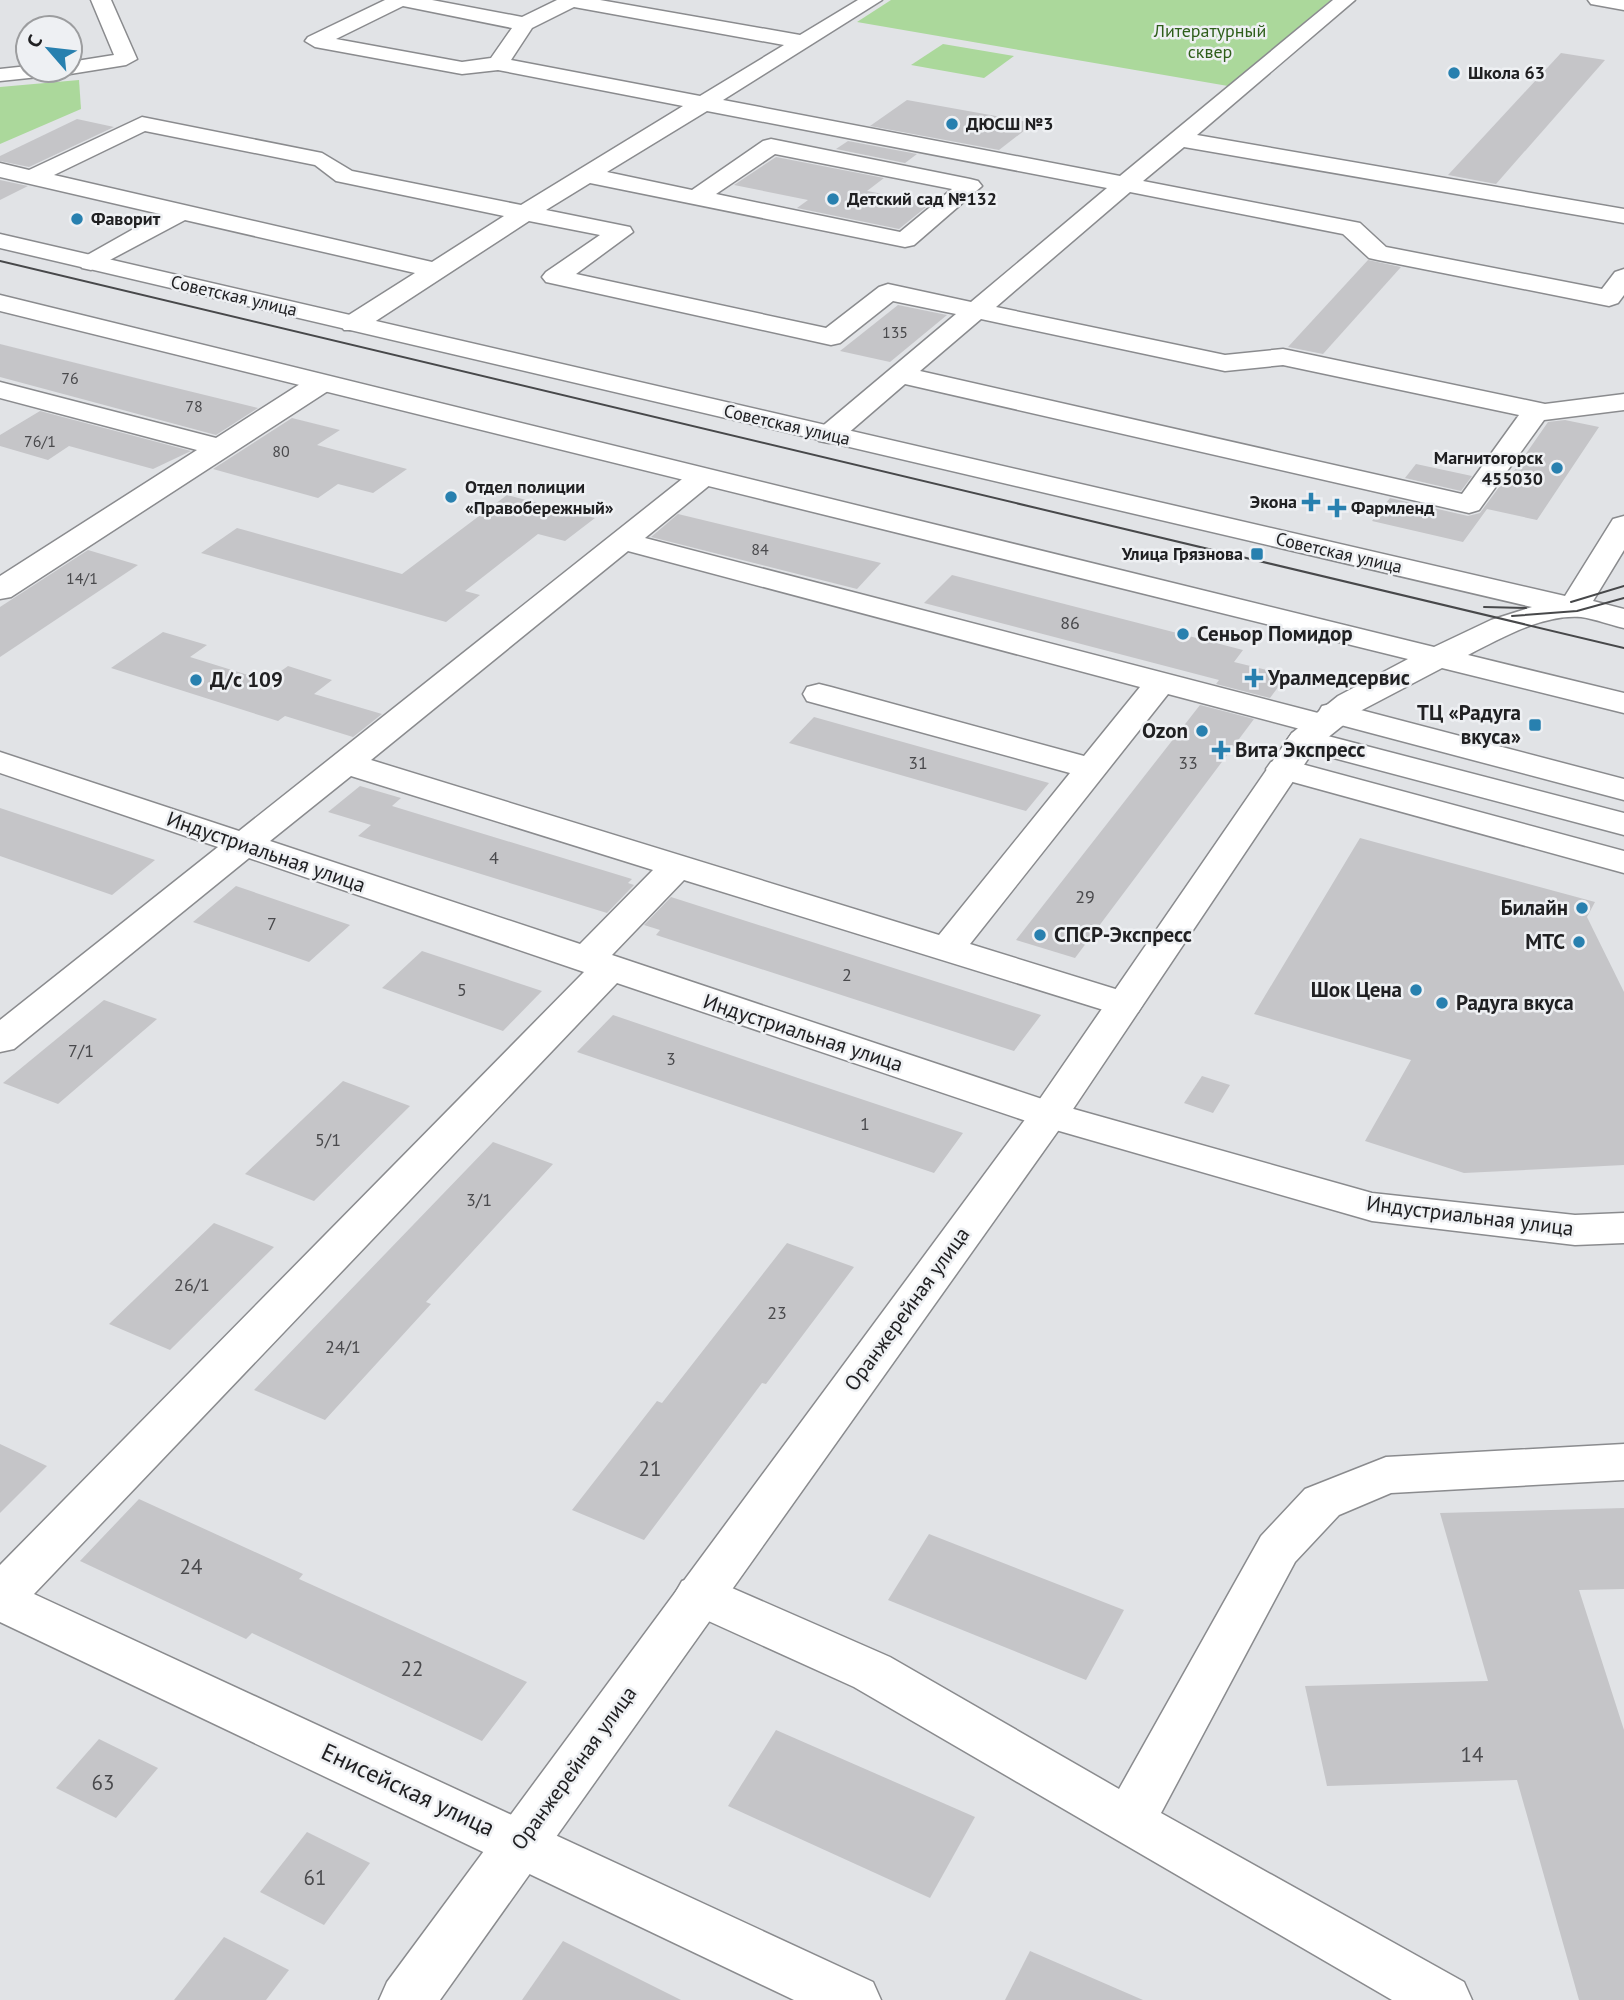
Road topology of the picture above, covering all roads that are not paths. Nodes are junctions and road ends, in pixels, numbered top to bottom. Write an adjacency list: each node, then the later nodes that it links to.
1 (101, 0): 10 (main road)
2 (572, 0): 7 (main road); 8 (main road)
3 (872, 0): 8 (main road)
4 (1345, 0): 12 (main road)
5 (1598, 0): 6 (main road)
6 (1624, 4)
7 (525, 24): 9 (main road); 9 (main road)
8 (805, 42): 11 (main road)
9 (498, 64): 11 (main road)
10 (84, 66)
11 (703, 103): 14 (main road); 16 (main road)
12 (1179, 139): 16 (main road); 20 (main road)
13 (0, 170): 15 (main road)
14 (586, 175): 17 (main road); 19 (main road)
15 (32, 177): 18 (main road); 19 (main road)
16 (1125, 184): 24 (main road); 26 (main road)
17 (697, 197): 17 (main road)
18 (183, 211): 22 (main road); 23 (main road)
19 (526, 213): 23 (main road); 26 (main road)
20 (1624, 216)
21 (0, 241): 22 (main road, Советская улица)
22 (91, 263): 27 (main road, Советская улица)
23 (435, 270): 27 (main road)
24 (1624, 277)
25 (0, 303): 29 (main road)
26 (976, 311): 28 (main road); 32 (main road)
27 (353, 324): 33 (main road, Советская улица)
28 (900, 375): 32 (main road); 33 (main road)
29 (321, 383): 34 (main road); 35 (main road)
30 (0, 390): 34 (main road)
31 (1624, 402): 32 (main road)
32 (1536, 410)
33 (829, 435): 39 (main road, Советская улица)
34 (220, 448): 38 (main road)
35 (701, 478): 37 (main road); 41 (main road)
36 (1624, 525): 39 (main road)
37 (623, 541): 42 (main road); 48 (main road)
38 (0, 590)
39 (1574, 607): 40 (main road, Советская улица); 41 (main road)
40 (1624, 619)
41 (1438, 657): 44 (main road); 45 (main road, Оранжерейная улица)
42 (1161, 682): 45 (main road); 49 (main road)
43 (819, 694): 49 (main road)
44 (1624, 703)
45 (1320, 728): 47 (main road); 50 (main road); 51 (main road); 53 (main road); 57 (main road, Оранжерейная улица)
46 (0, 762): 52 (main road, Индустриальная улица)
47 (1624, 763)
48 (348, 764): 52 (main road); 54 (main road)
49 (1092, 769): 55 (main road)
50 (1624, 790)
51 (1624, 824)
52 (243, 844): 56 (main road, Индустриальная улица); 58 (main road)
53 (1624, 862)
54 (677, 866): 55 (main road); 56 (main road)
55 (947, 950): 57 (main road)
56 (597, 965): 59 (main road, Индустриальная улица); 63 (main road)
57 (1124, 1004): 59 (main road, Оранжерейная улица)
58 (0, 1040)
59 (1049, 1115): 60 (main road, Индустриальная улица); 62 (main road, Оранжерейная улица)
60 (1624, 1228)
61 (1624, 1462): 64 (main road)
62 (699, 1595): 64 (main road); 65 (main road, Оранжерейная улица)
63 (0, 1598): 65 (main road, Енисейская улица)
64 (1129, 1822): 68 (main road)
65 (519, 1842): 66 (main road, Оранжерейная улица); 67 (main road, Енисейская улица)
66 (407, 2000)
67 (853, 2000)
68 (1444, 2000)

